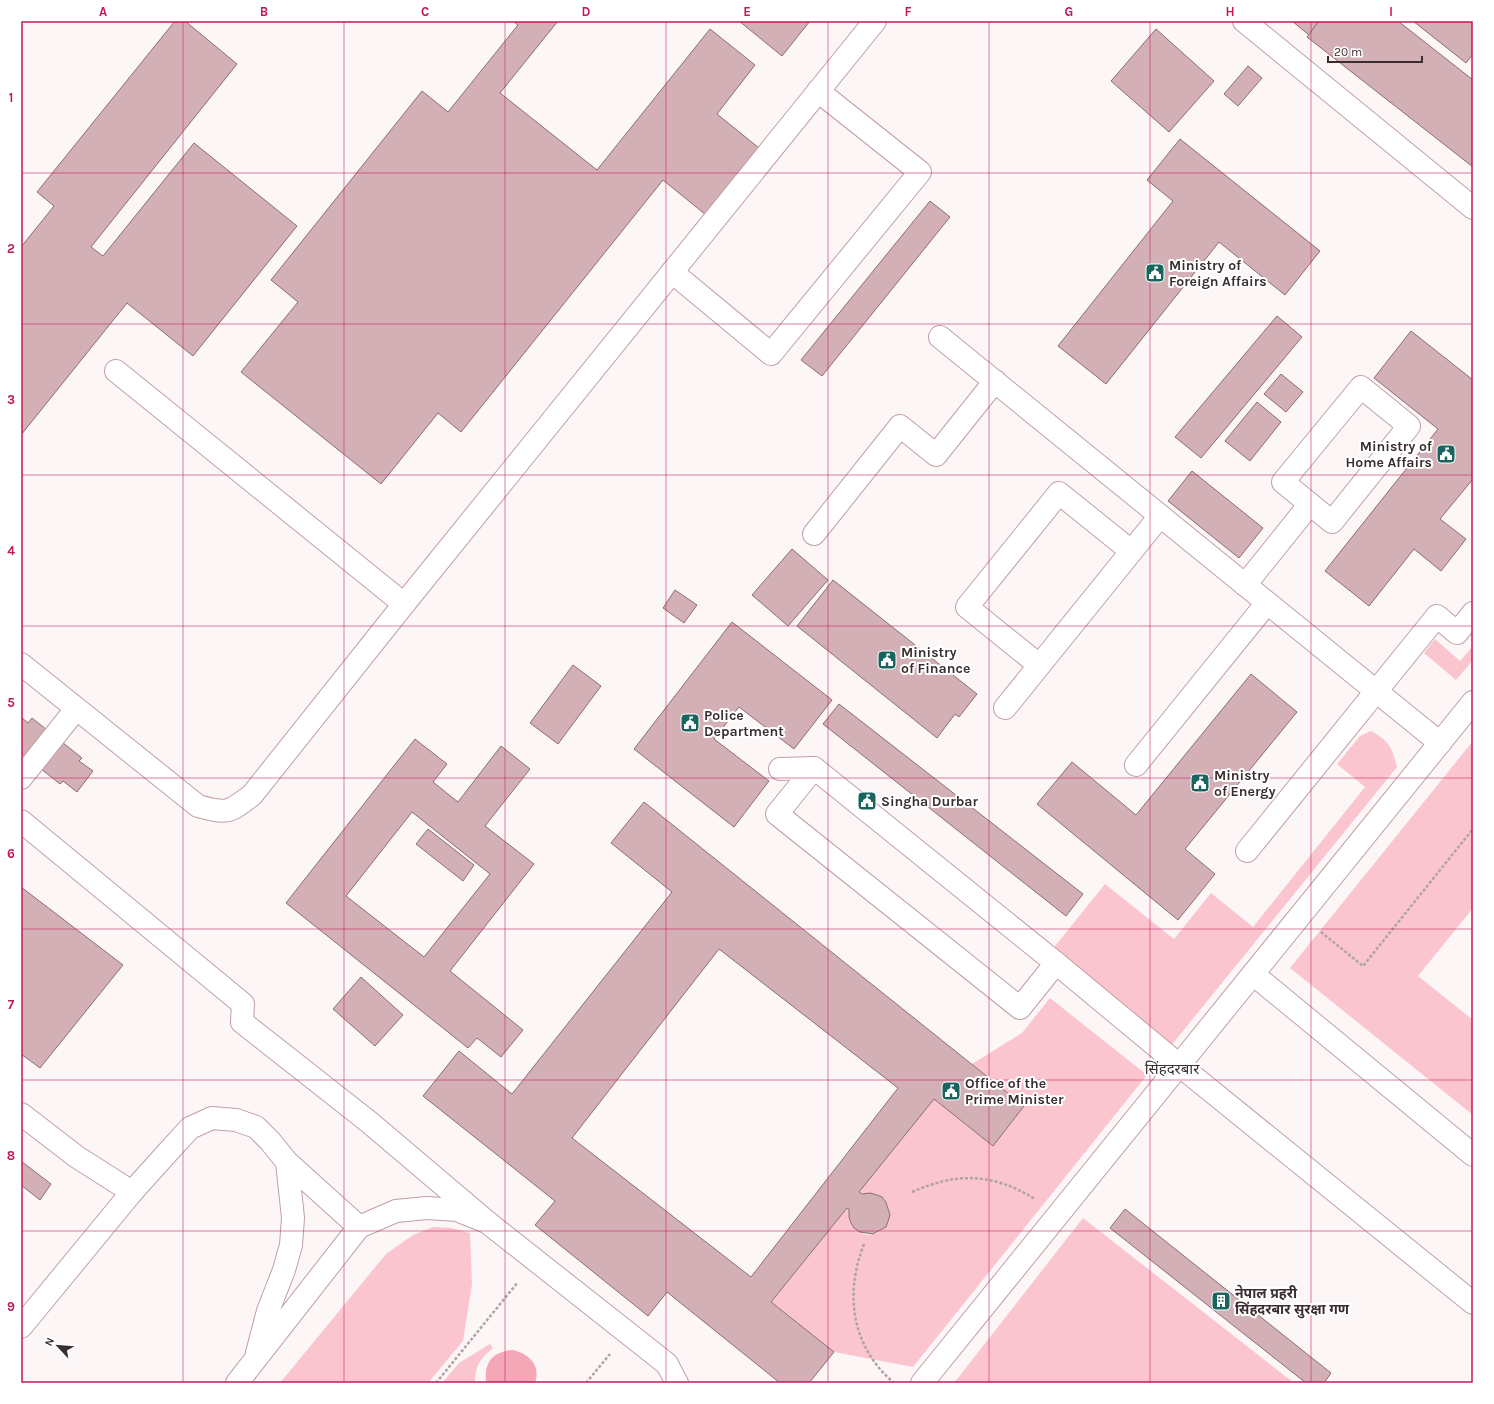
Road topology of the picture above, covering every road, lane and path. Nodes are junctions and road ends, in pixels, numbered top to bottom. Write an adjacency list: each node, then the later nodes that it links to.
1 (875, 21): 3 (lane)
2 (1244, 21): 4 (lane)
3 (818, 91): 5 (lane); 5 (lane)
4 (1473, 208)
5 (672, 272): 15 (lane)
6 (940, 337): 8 (lane)
7 (116, 371): 15 (lane)
8 (995, 381): 10 (lane); 11 (lane)
9 (1310, 504): 9 (lane); 13 (lane)
10 (1160, 516): 12 (lane); 13 (lane)
11 (814, 534)
12 (1131, 551): 18 (lane); 18 (lane)
13 (1245, 585): 14 (lane)
14 (1267, 603): 19 (lane); 24 (lane)
15 (404, 604): 22 (lane)
16 (1473, 613): 19 (lane)
17 (21, 664): 22 (lane)
18 (1040, 665): 21 (lane)
19 (1376, 692): 23 (lane); 30 (lane)
20 (1473, 702): 23 (lane)
21 (1005, 708)
22 (76, 709): 27 (lane)
23 (1440, 743): 31 (lane)
24 (1136, 765)
25 (814, 768): 26 (lane); 32 (lane); 32 (lane)
26 (780, 769)
27 (21, 778)
28 (21, 821): 41 (lane)
29 (1473, 829): 31 (path)
30 (1247, 851)
31 (1300, 915): 33 (lane)
32 (1056, 963): 34 (lane)
33 (1253, 974): 34 (lane); 36 (lane)
34 (1178, 1065): 40 (lane); 45 (lane)
35 (21, 1114): 38 (lane)
36 (1473, 1155)
37 (287, 1162): 38 (lane); 42 (lane); 48 (lane)
38 (132, 1192): 46 (lane)
39 (912, 1192): 40 (path)
40 (1058, 1214): 56 (lane)
41 (487, 1222): 42 (lane); 44 (lane)
42 (360, 1227): 48 (lane)
43 (864, 1244): 55 (path)
44 (536, 1260): 47 (lane); 51 (path)
45 (1473, 1303)
46 (21, 1328)
47 (628, 1332): 49 (lane); 52 (path)
48 (254, 1362): 50 (lane)
49 (667, 1364): 53 (lane); 54 (lane)
50 (238, 1383)
51 (436, 1383)
52 (586, 1383)
53 (677, 1383)
54 (690, 1383)
55 (895, 1383)
56 (922, 1383)

